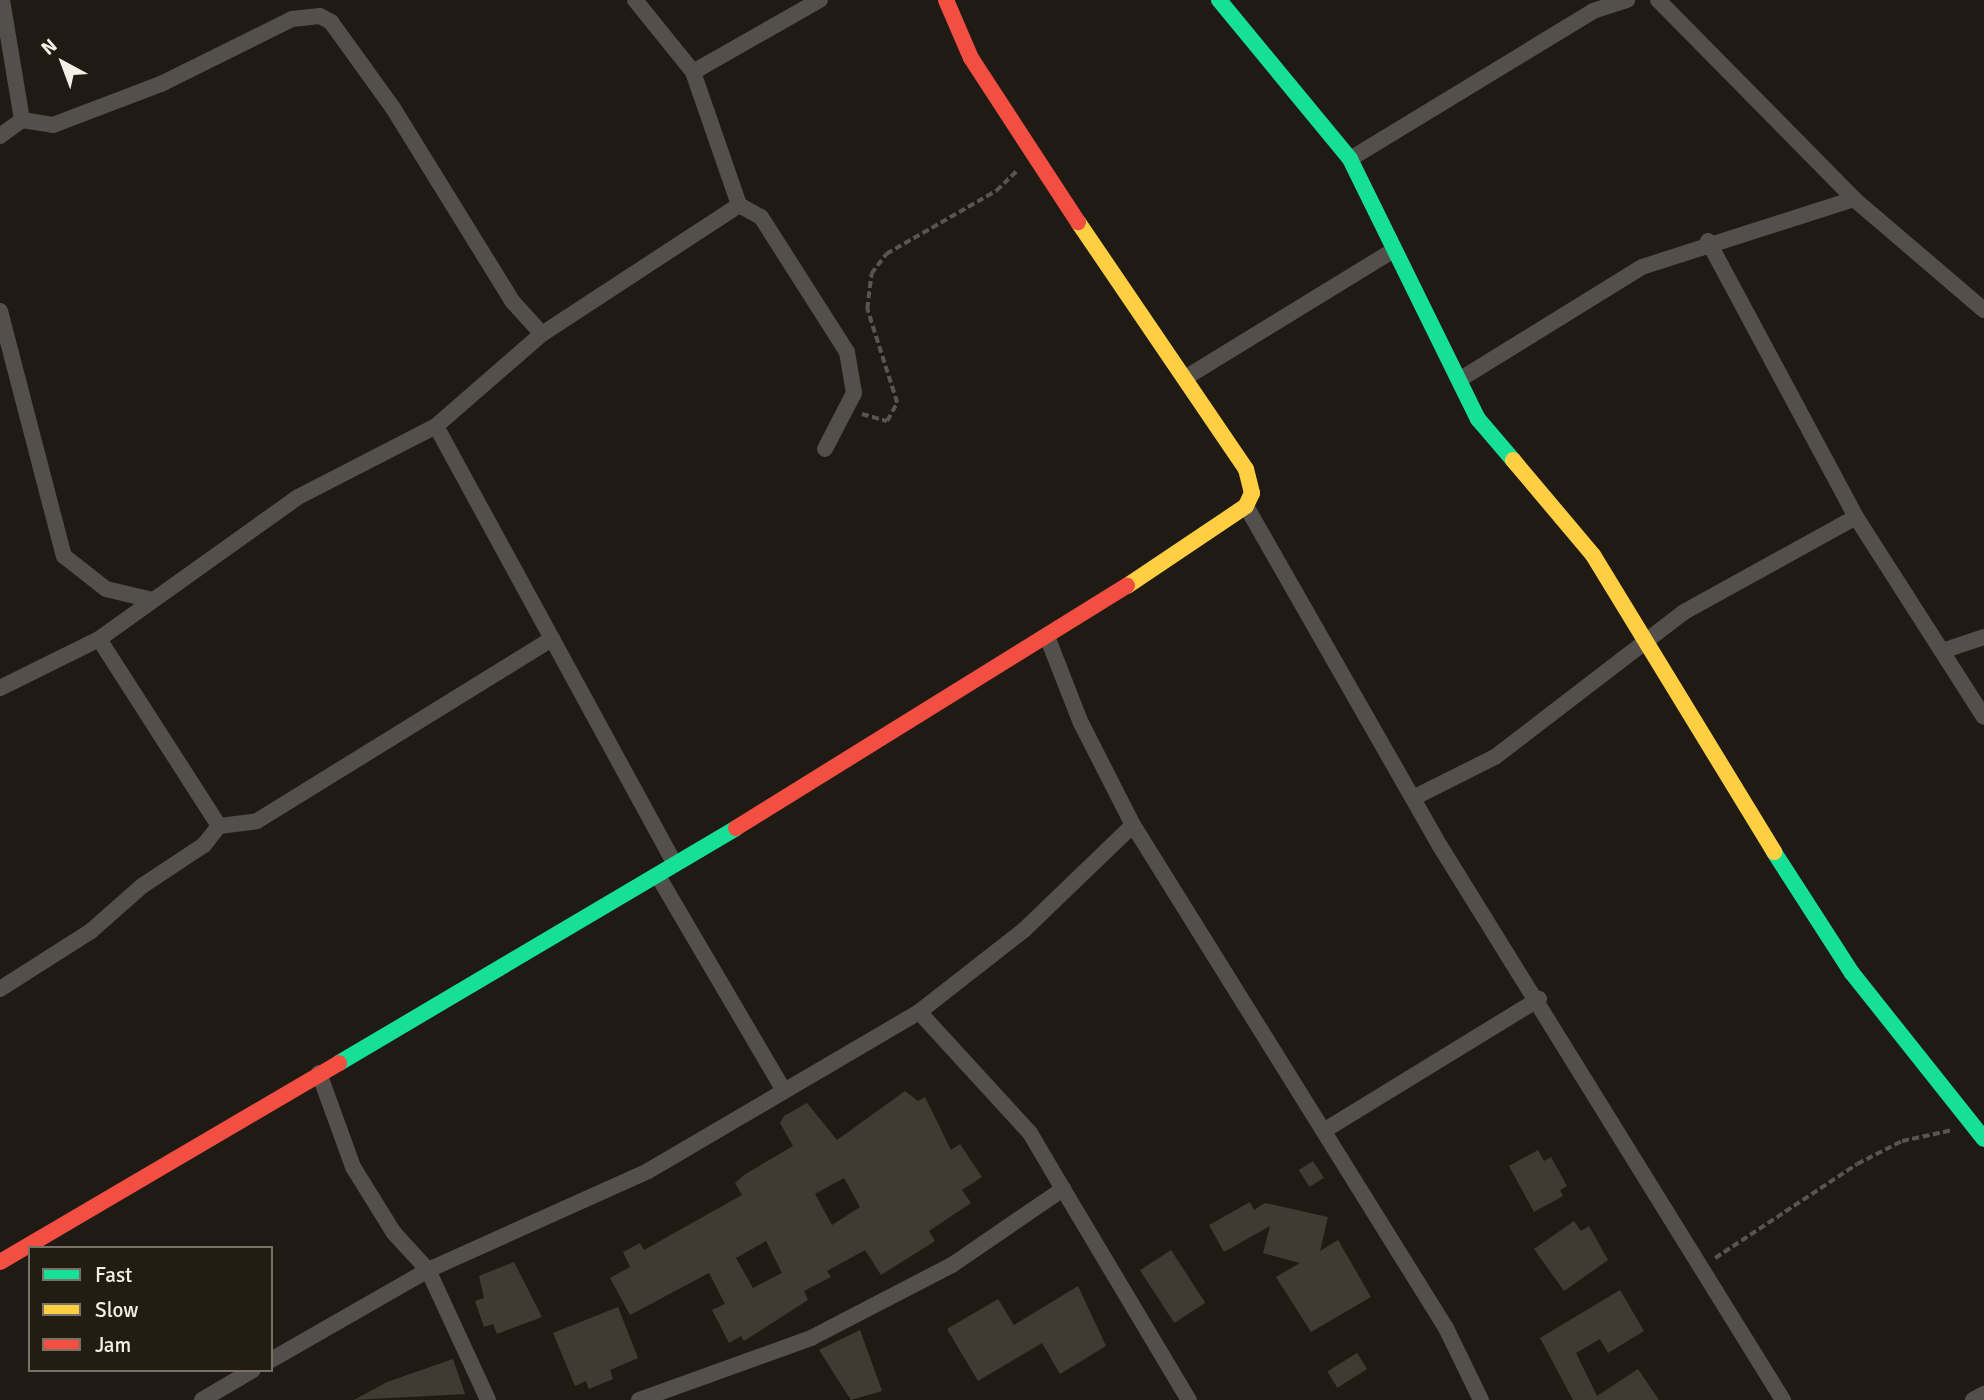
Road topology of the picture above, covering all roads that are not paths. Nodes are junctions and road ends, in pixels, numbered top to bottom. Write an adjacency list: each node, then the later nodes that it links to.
1 (2, 0): 9 (street)
2 (635, 0): 8 (street)
3 (820, 0): 8 (street)
4 (946, 0): 19 (street)
5 (1219, 0): 11 (street)
6 (1626, 0): 11 (street)
7 (1658, 0): 12 (street)
8 (693, 72): 13 (street)
9 (22, 120): 10 (street); 18 (street)
10 (0, 136)
11 (1350, 159): 15 (street)
12 (1854, 199): 14 (street); 16 (street)
13 (739, 205): 18 (street); 22 (street)
14 (1708, 241): 20 (street); 24 (street)
15 (1394, 250): 19 (street); 20 (street)
16 (1984, 310)
17 (0, 311): 25 (street)
18 (542, 334): 21 (street)
19 (1185, 378): 23 (street)
20 (1459, 380): 30 (street)
21 (436, 426): 25 (street); 28 (street)
22 (825, 449)
23 (1246, 506): 29 (street); 34 (street)
24 (1856, 517): 30 (street); 31 (street)
25 (152, 600): 27 (street)
26 (1984, 637): 31 (street)
27 (99, 639): 32 (street); 36 (street)
28 (552, 639): 36 (street); 37 (street)
29 (1048, 639): 35 (street); 37 (street)
30 (1647, 642): 34 (street); 45 (street)
31 (1942, 651): 33 (street)
32 (0, 688)
33 (1984, 716)
34 (1415, 797): 40 (street)
35 (1133, 825): 41 (street); 44 (street)
36 (219, 826): 39 (street)
37 (675, 864): 38 (street)
38 (658, 876): 42 (street); 43 (street)
39 (0, 989)
40 (1539, 999): 44 (street); 57 (street)
41 (919, 1012): 43 (street); 46 (street)
42 (319, 1073): 47 (street); 48 (street)
43 (783, 1089): 48 (street)
44 (1325, 1130): 56 (street)
45 (1984, 1139)
46 (1063, 1189): 54 (street); 55 (street)
47 (0, 1262)
48 (428, 1269): 49 (street); 53 (street)
49 (273, 1359)
50 (250, 1372): 52 (street)
51 (1984, 1394): 58 (street)
52 (202, 1400)
53 (488, 1400)
54 (639, 1400)
55 (1189, 1400)
56 (1481, 1400)
57 (1783, 1400)
58 (1973, 1400)

